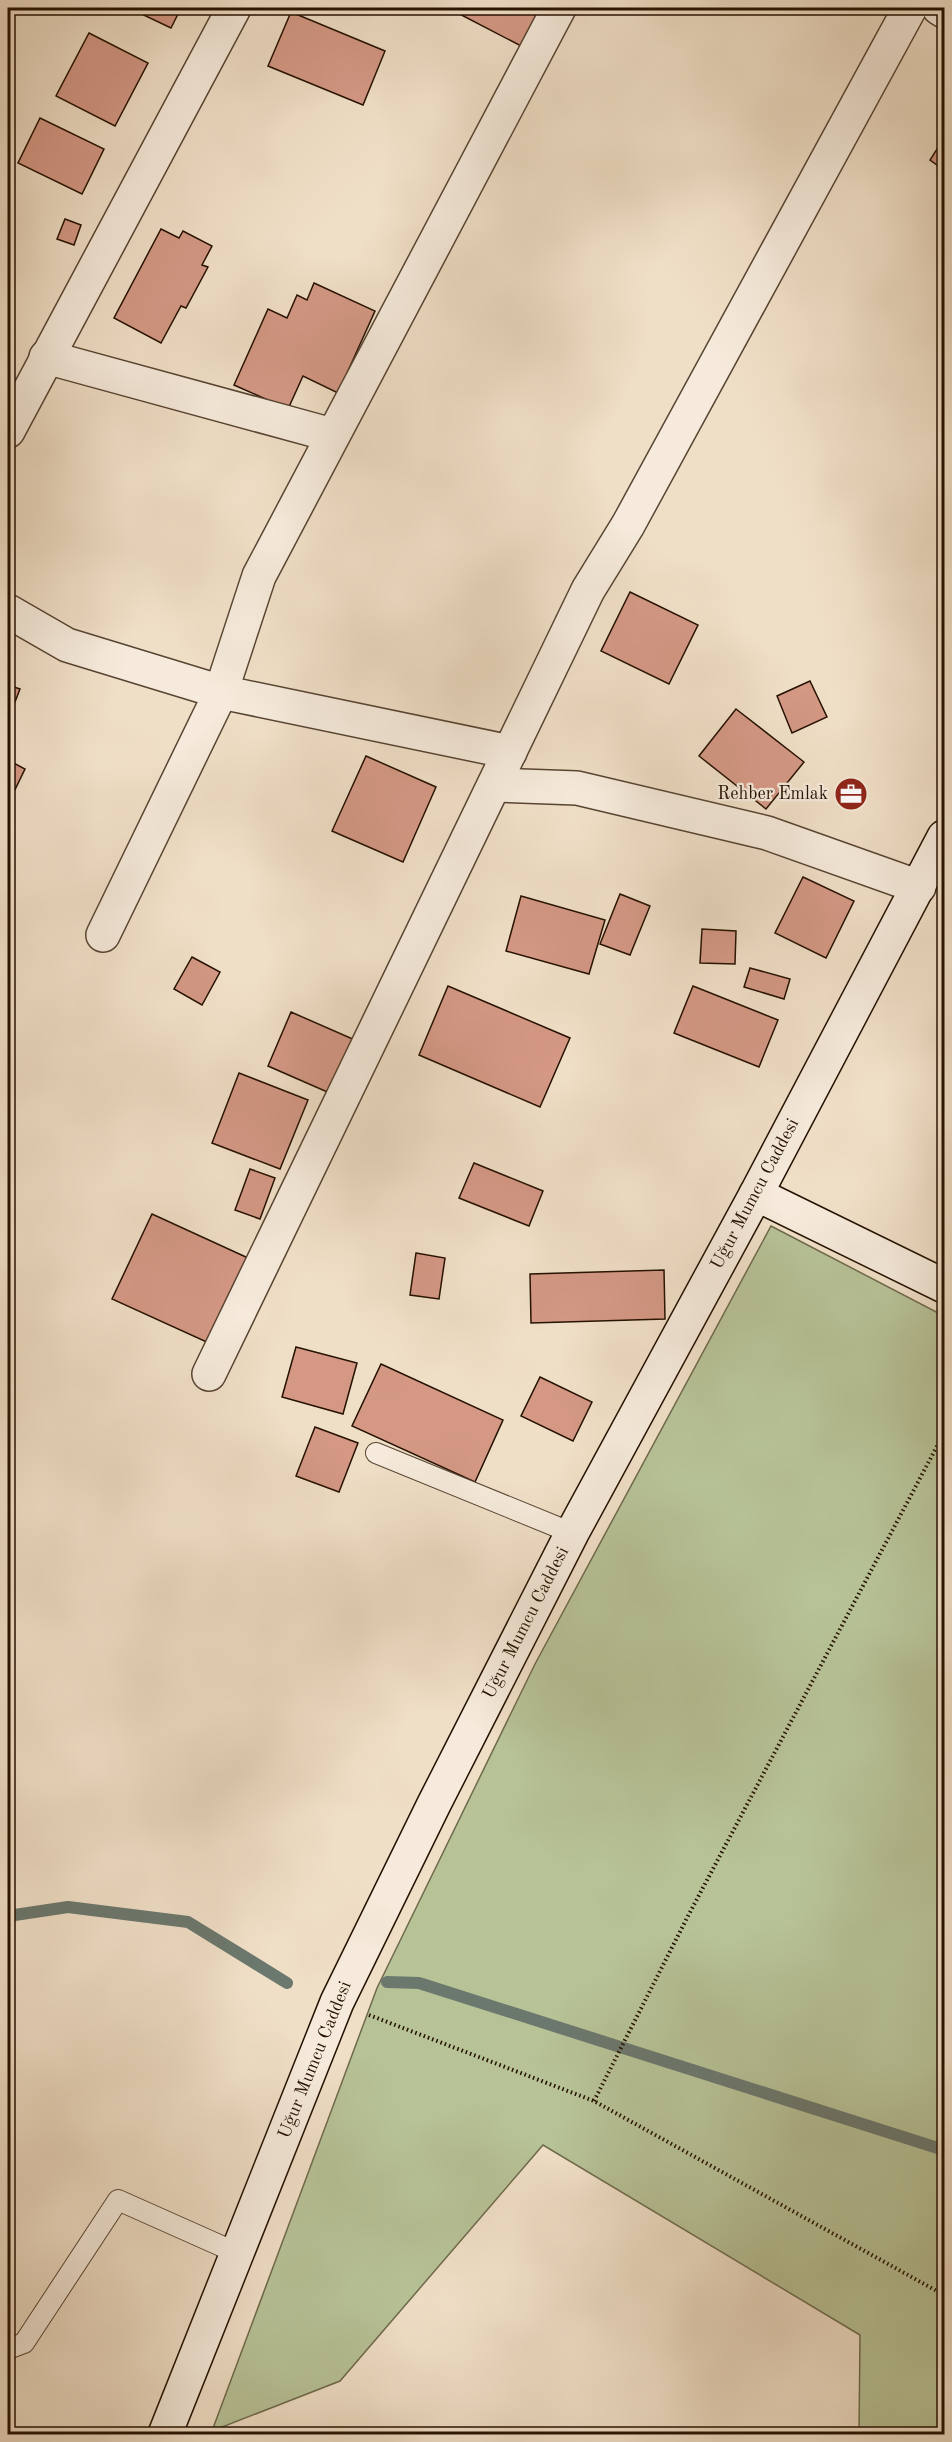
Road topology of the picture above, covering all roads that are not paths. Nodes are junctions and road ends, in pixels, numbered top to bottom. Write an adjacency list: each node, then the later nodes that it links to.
1 (234, 8): 6 (street)
2 (559, 8): 8 (street)
3 (910, 8): 11 (street)
4 (939, 8): 5 (street)
5 (945, 11)
6 (46, 357): 7 (street); 8 (street)
7 (8, 431)
8 (332, 435): 10 (street)
9 (8, 611): 10 (street)
10 (221, 692): 11 (street); 15 (street)
11 (510, 752): 12 (street)
12 (494, 785): 14 (street); 18 (street)
13 (945, 837): 14 (street, Uğur Mumcu Caddesi)
14 (919, 887): 16 (street, Uğur Mumcu Caddesi)
15 (103, 935)
16 (756, 1194): 17 (street); 20 (street, Uğur Mumcu Caddesi)
17 (945, 1286)
18 (209, 1374)
19 (376, 1453): 20 (lane)
20 (572, 1533): 21 (street, Uğur Mumcu Caddesi)
21 (237, 2253): 22 (lane); 23 (street, Uğur Mumcu Caddesi)
22 (8, 2349)
23 (165, 2434)

